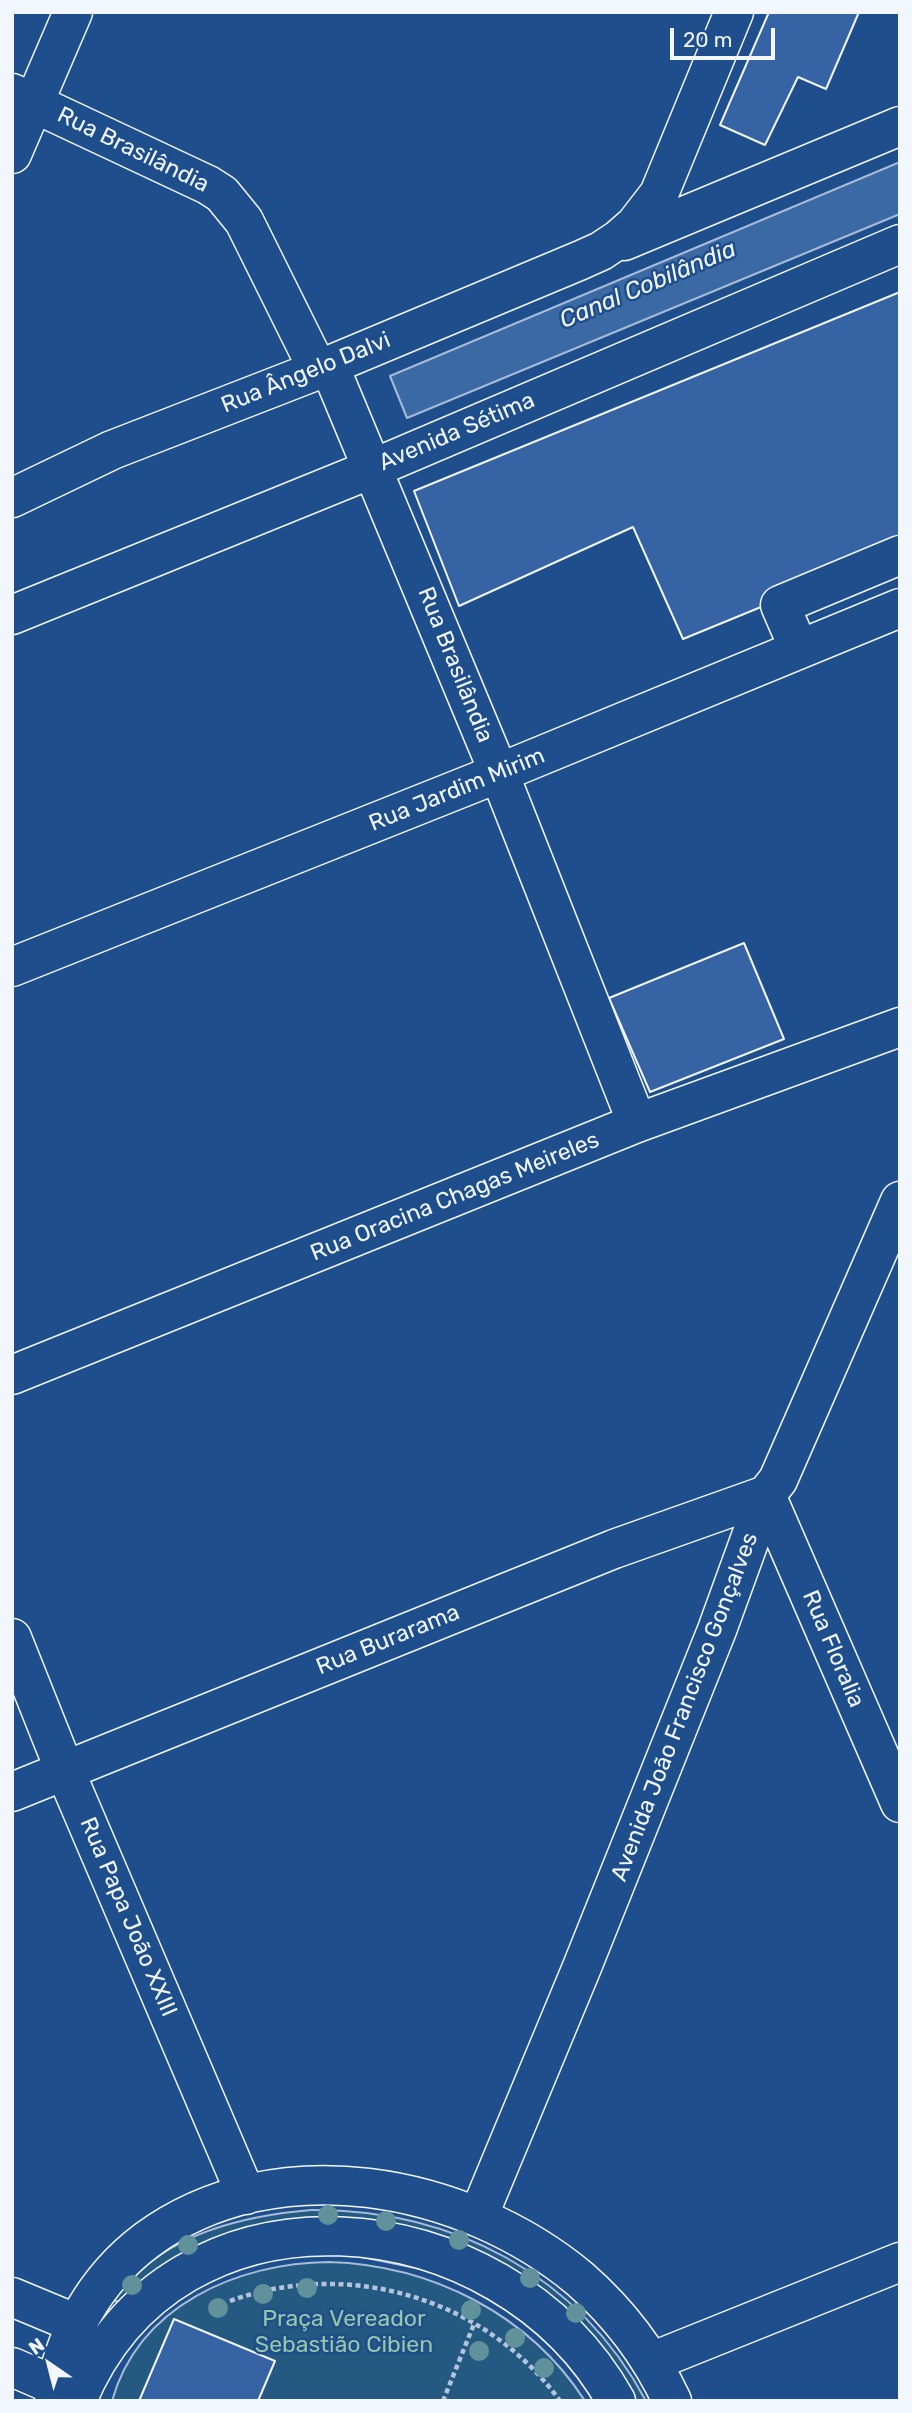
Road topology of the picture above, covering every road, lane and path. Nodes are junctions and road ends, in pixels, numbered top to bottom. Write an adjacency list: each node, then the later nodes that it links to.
1 (74, 12): 3 (street)
2 (734, 12): 6 (street, Rua Ângelo Dalvi)
3 (24, 98): 5 (street); 10 (street, Rua Brasilândia)
4 (900, 125): 7 (street, Rua Ângelo Dalvi)
5 (12, 154)
6 (659, 194): 7 (street); 9 (street, Rua Ângelo Dalvi)
7 (695, 212): 9 (street, Rua Ângelo Dalvi)
8 (900, 244): 11 (street, Avenida Sétima)
9 (601, 251): 10 (street, Rua Ângelo Dalvi)
10 (324, 367): 11 (street, Rua Brasilândia); 12 (street, Rua Ângelo Dalvi)
11 (374, 468): 15 (street, Avenida Sétima); 17 (street, Rua Brasilândia)
12 (12, 498)
13 (900, 555): 16 (street)
14 (900, 608): 16 (street, Rua Jardim Mirim)
15 (12, 615)
16 (799, 649): 17 (street, Rua Jardim Mirim)
17 (499, 773): 18 (street, Rua Jardim Mirim); 20 (street, Rua Brasilândia)
18 (12, 967)
19 (900, 1027): 20 (street, Rua Oracina Chagas Meireles)
20 (637, 1124): 22 (street, Rua Oracina Chagas Meireles)
21 (900, 1202): 23 (street, Avenida João Francisco Gonçalves)
22 (12, 1375)
23 (766, 1495): 25 (street, Rua Burarama); 27 (street, Rua Floralia); 29 (street, Avenida João Francisco Gonçalves)
24 (12, 1638): 25 (street, Rua Papa João XXIII)
25 (65, 1771): 26 (street, Rua Burarama); 28 (street, Rua Papa João XXIII)
26 (12, 1792)
27 (900, 1803)
28 (246, 2195): 29 (street); 33 (street)
29 (478, 2217): 35 (street)
30 (900, 2262): 35 (street)
31 (12, 2297): 33 (street)
32 (230, 2301): 34 (path)
33 (77, 2324): 37 (street)
34 (474, 2324): 38 (path); 39 (path)
35 (651, 2362): 41 (street)
36 (12, 2367): 37 (street)
37 (62, 2396): 40 (street)
38 (443, 2401)
39 (560, 2401)
40 (616, 2401)
41 (672, 2401)

